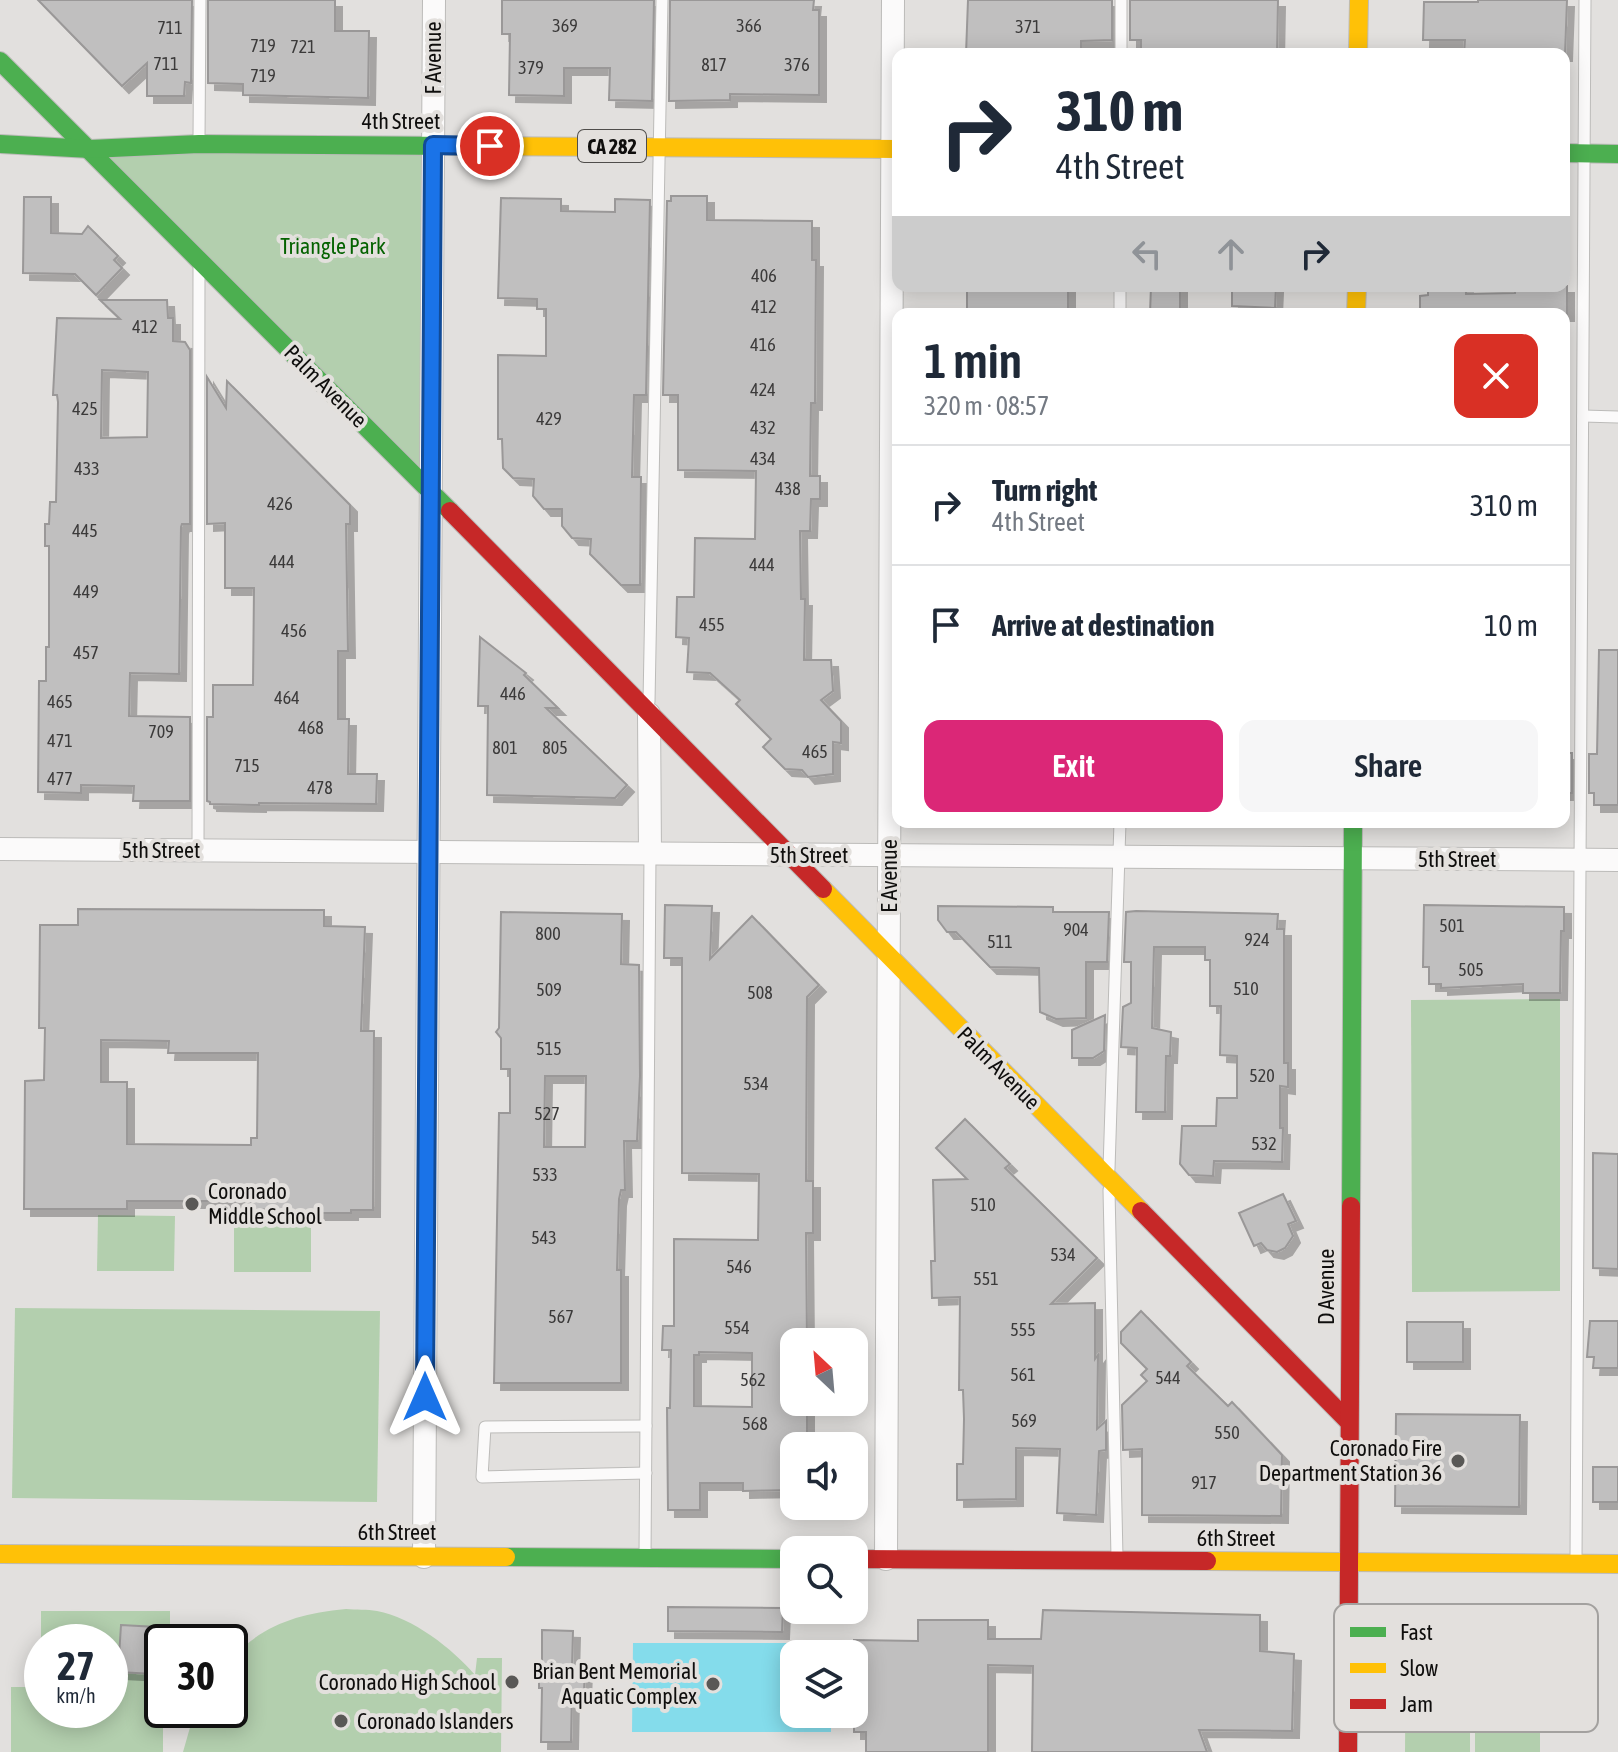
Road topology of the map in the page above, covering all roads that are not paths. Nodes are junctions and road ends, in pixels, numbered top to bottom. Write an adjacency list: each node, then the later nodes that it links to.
1 (200, 0): 13 (lane)
2 (434, 0): 14 (street, F Avenue)
3 (662, 0): 15 (lane)
4 (893, 0): 8 (street, E Avenue)
5 (1121, 0): 9 (lane)
6 (1359, 0): 10 (street)
7 (1585, 0): 19 (lane)
8 (894, 48)
9 (1121, 48)
10 (1358, 48)
11 (0, 61): 17 (street, Palm Avenue)
12 (0, 144): 17 (street, 4th Street / CA 282)
13 (199, 144): 14 (street, 4th Street / CA 282); 17 (street, 4th Street / CA 282)
14 (433, 145): 15 (street, 4th Street / CA 282); 24 (street, F Avenue)
15 (661, 147): 16 (street, 4th Street / CA 282); 26 (lane)
16 (892, 148)
17 (90, 149): 21 (street, Palm Avenue)
18 (1570, 153): 19 (street)
19 (1584, 153): 20 (street); 22 (lane)
20 (1618, 154)
21 (199, 259): 24 (street, Palm Avenue); 30 (lane)
22 (1583, 416): 23 (lane); 37 (lane)
23 (1618, 417)
24 (431, 491): 26 (street, Palm Avenue); 31 (street, F Avenue)
25 (892, 572): 34 (street, E Avenue)
26 (649, 714): 32 (street); 33 (street, Palm Avenue)
27 (1120, 828): 35 (lane)
28 (1353, 828): 36 (street, D Avenue)
29 (0, 849): 30 (street, 5th Street)
30 (198, 850): 31 (street, 5th Street)
31 (428, 852): 32 (street, 5th Street); 45 (street, F Avenue)
32 (650, 853): 33 (street, 5th Street); 42 (lane)
33 (787, 854): 34 (street, 5th Street); 39 (street, Palm Avenue)
34 (890, 855): 35 (street, 5th Street); 39 (street, E Avenue)
35 (1120, 857): 36 (street, 5th Street); 40 (lane)
36 (1353, 858): 37 (street, 5th Street); 41 (street, D Avenue)
37 (1580, 860): 38 (street, 5th Street); 52 (lane)
38 (1618, 860)
39 (889, 956): 40 (street, Palm Avenue); 49 (street, E Avenue)
40 (1108, 1179): 41 (street, Palm Avenue); 50 (lane)
41 (1349, 1422): 51 (street, D Avenue)
42 (646, 1426): 43 (lane); 43 (lane)
43 (646, 1473): 46 (lane)
44 (0, 1554): 45 (street, 6th Street)
45 (424, 1557): 46 (street, 6th Street)
46 (645, 1558): 47 (street, 6th Street)
47 (780, 1559)
48 (868, 1559): 49 (street, 6th Street)
49 (886, 1559): 50 (street, 6th Street)
50 (1118, 1561): 51 (street, 6th Street)
51 (1348, 1563): 52 (street, 6th Street); 54 (street, D Avenue)
52 (1576, 1564): 53 (street, 6th Street)
53 (1618, 1564)
54 (1348, 1604)

